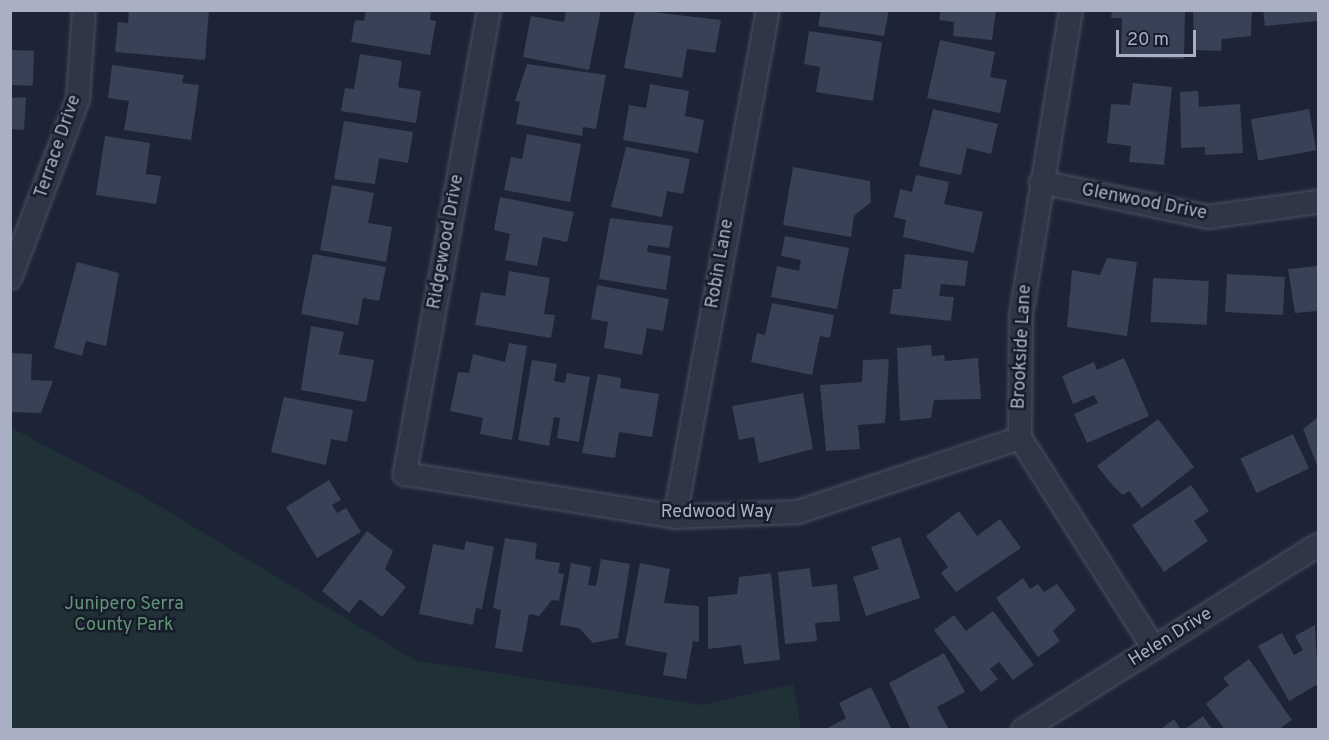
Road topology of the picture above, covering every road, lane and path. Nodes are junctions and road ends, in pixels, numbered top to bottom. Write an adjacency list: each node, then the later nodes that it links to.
1 (84, 10): 7 (street, Terrace Drive)
2 (489, 10): 9 (street, Ridgewood Drive)
3 (768, 10): 10 (street, Robin Lane)
4 (1071, 10): 5 (street, Brookside Lane)
5 (1041, 182): 6 (street, Glenwood Drive); 8 (street, Brookside Lane)
6 (1318, 202)
7 (10, 278)
8 (1020, 438): 10 (street, Redwood Way); 12 (street)
9 (405, 474): 10 (street, Redwood Way)
10 (675, 517)
11 (1318, 545): 12 (street, Helen Drive)
12 (1154, 648): 13 (street, Helen Drive)
13 (1023, 729)

